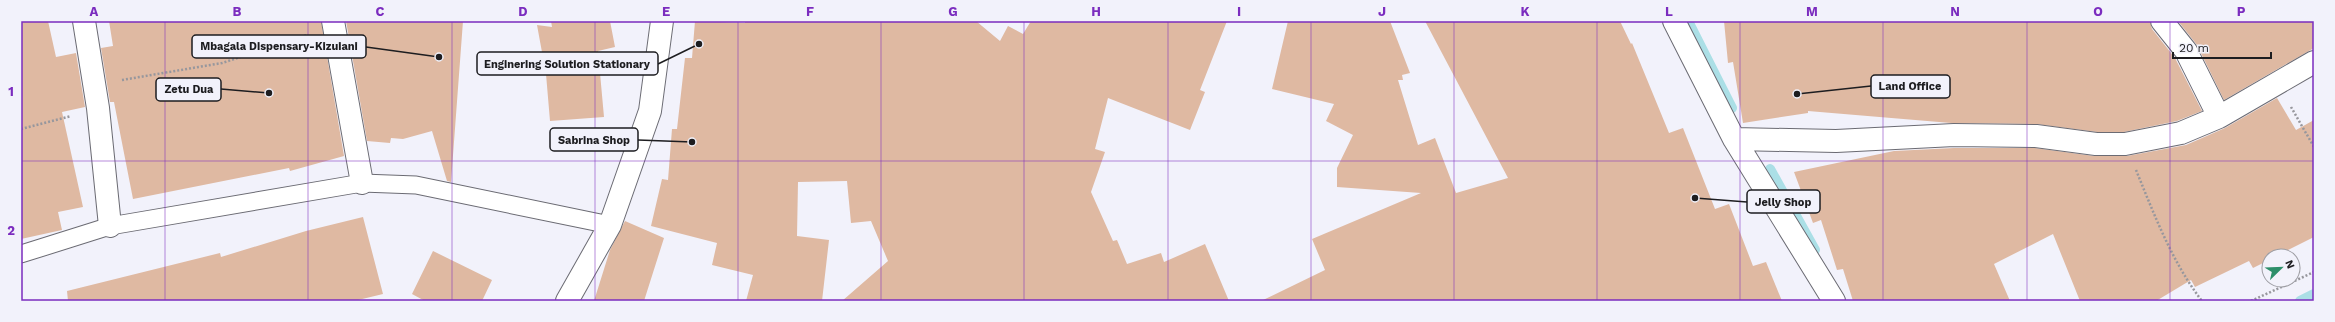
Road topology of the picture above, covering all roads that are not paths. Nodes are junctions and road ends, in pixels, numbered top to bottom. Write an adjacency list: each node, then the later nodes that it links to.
1 (84, 21): 11 (street)
2 (662, 21): 10 (street)
3 (1674, 21): 8 (street)
4 (2162, 21): 7 (street)
5 (333, 24): 9 (street)
6 (2314, 62): 7 (street)
7 (2219, 117): 8 (street)
8 (1734, 139): 14 (street)
9 (362, 183): 10 (lane); 11 (lane)
10 (610, 225): 13 (street)
11 (110, 226): 12 (lane)
12 (21, 254)
13 (567, 301)
14 (1834, 301)

